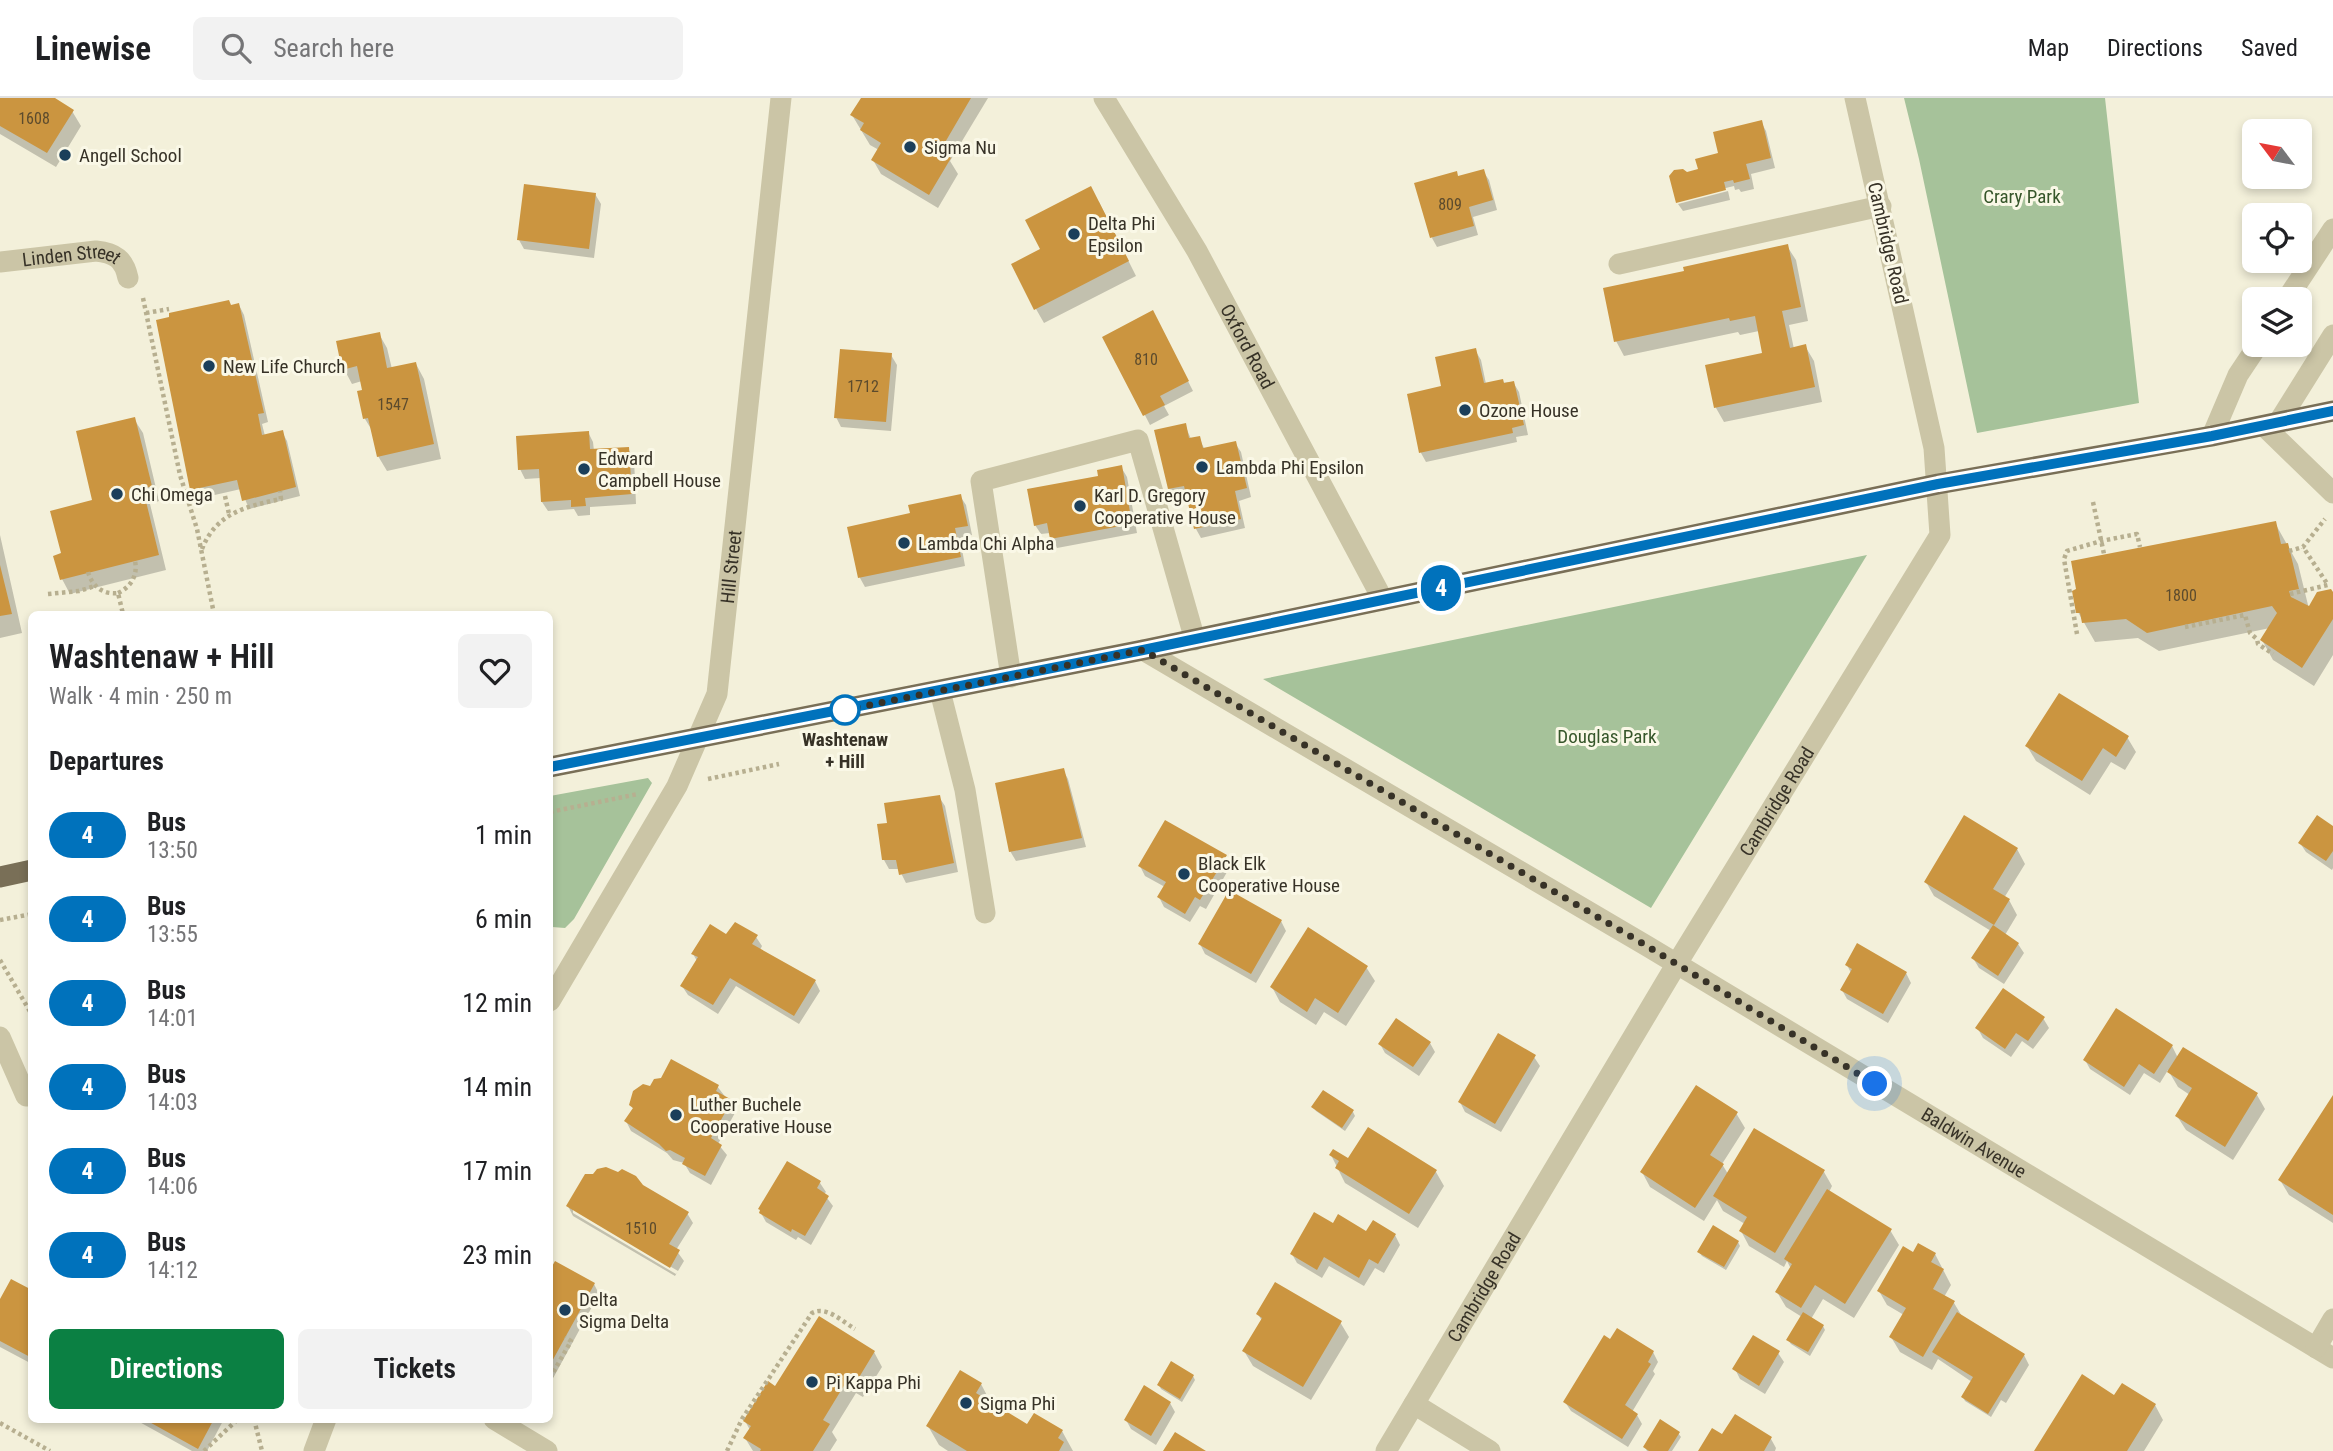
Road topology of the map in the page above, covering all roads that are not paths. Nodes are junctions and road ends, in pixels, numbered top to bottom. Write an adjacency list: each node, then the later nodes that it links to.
1 (781, 98): 22 (street, Hill Street)
2 (1104, 98): 17 (street, Oxford Road)
3 (1855, 98): 4 (street, Cambridge Road)
4 (1881, 206): 7 (street); 15 (street, Cambridge Road)
5 (2333, 229): 9 (street)
6 (0, 262): 8 (street, Linden Street)
7 (1619, 264)
8 (128, 278)
9 (2295, 287)
10 (2333, 335): 13 (street)
11 (2250, 357): 14 (street)
12 (2333, 411): 13 (main road)
13 (2271, 424): 14 (main road); 16 (street)
14 (2212, 436): 15 (main road)
15 (1938, 484): 17 (main road); 27 (street, Cambridge Road)
16 (2333, 493)
17 (1383, 600): 18 (main road)
18 (1195, 640): 19 (main road); 20 (street)
19 (1143, 650): 20 (main road); 27 (street, Baldwin Avenue)
20 (1011, 677): 21 (main road)
21 (940, 691): 22 (main road); 26 (street)
22 (699, 738): 23 (main road); 28 (street, Hill Street)
23 (553, 766)
24 (28, 871): 25 (main road)
25 (0, 877)
26 (985, 913)
27 (1676, 965): 32 (street, Baldwin Avenue); 33 (street, Cambridge Road)
28 (553, 990)
29 (0, 1037): 30 (street)
30 (28, 1095)
31 (2333, 1319): 32 (street)
32 (2324, 1353)
33 (1414, 1404): 38 (street, Cambridge Road); 39 (street)
34 (324, 1423): 36 (street)
35 (501, 1423): 37 (street)
36 (314, 1451)
37 (547, 1451)
38 (1386, 1451)
39 (1490, 1451)

